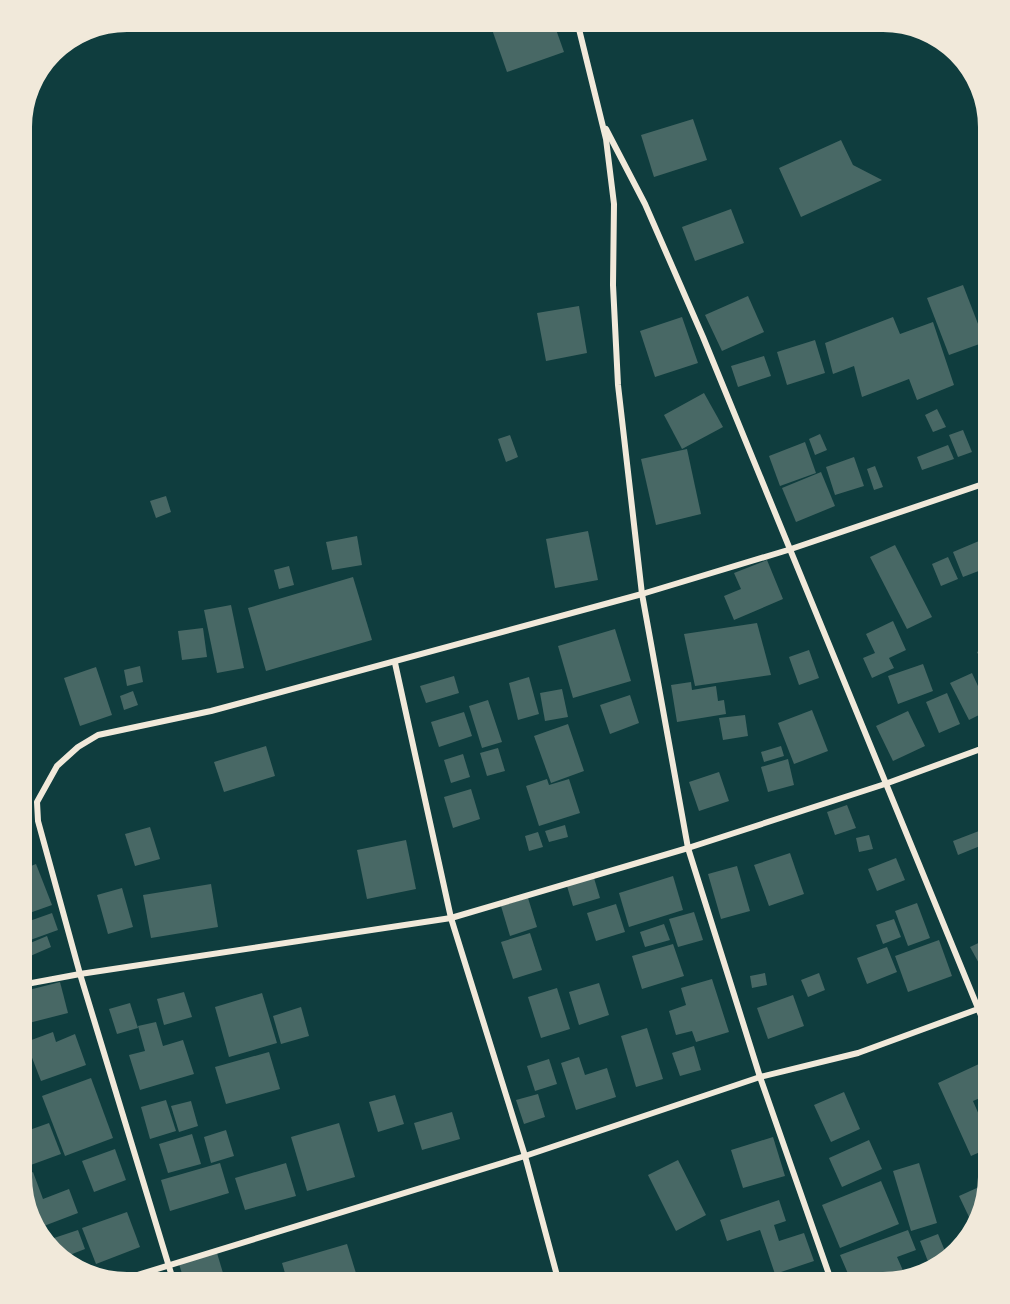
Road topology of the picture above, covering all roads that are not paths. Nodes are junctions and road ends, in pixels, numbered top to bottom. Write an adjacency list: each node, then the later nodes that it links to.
1 (580, 32): 2 (street)
2 (602, 121): 4 (street); 5 (street)
3 (978, 486): 4 (street)
4 (788, 550): 5 (street); 8 (street)
5 (642, 594): 6 (street); 9 (street)
6 (395, 663): 10 (street); 11 (street)
7 (978, 750): 8 (street)
8 (885, 784): 9 (street); 13 (street)
9 (688, 848): 10 (street); 14 (street)
10 (451, 918): 11 (street); 15 (street)
11 (80, 974): 12 (street); 16 (street)
12 (32, 983)
13 (978, 1008): 14 (street)
14 (760, 1077): 15 (street); 20 (street)
15 (525, 1156): 16 (street); 19 (street)
16 (168, 1265): 17 (street); 18 (street)
17 (146, 1272)
18 (170, 1272)
19 (556, 1272)
20 (828, 1272)

